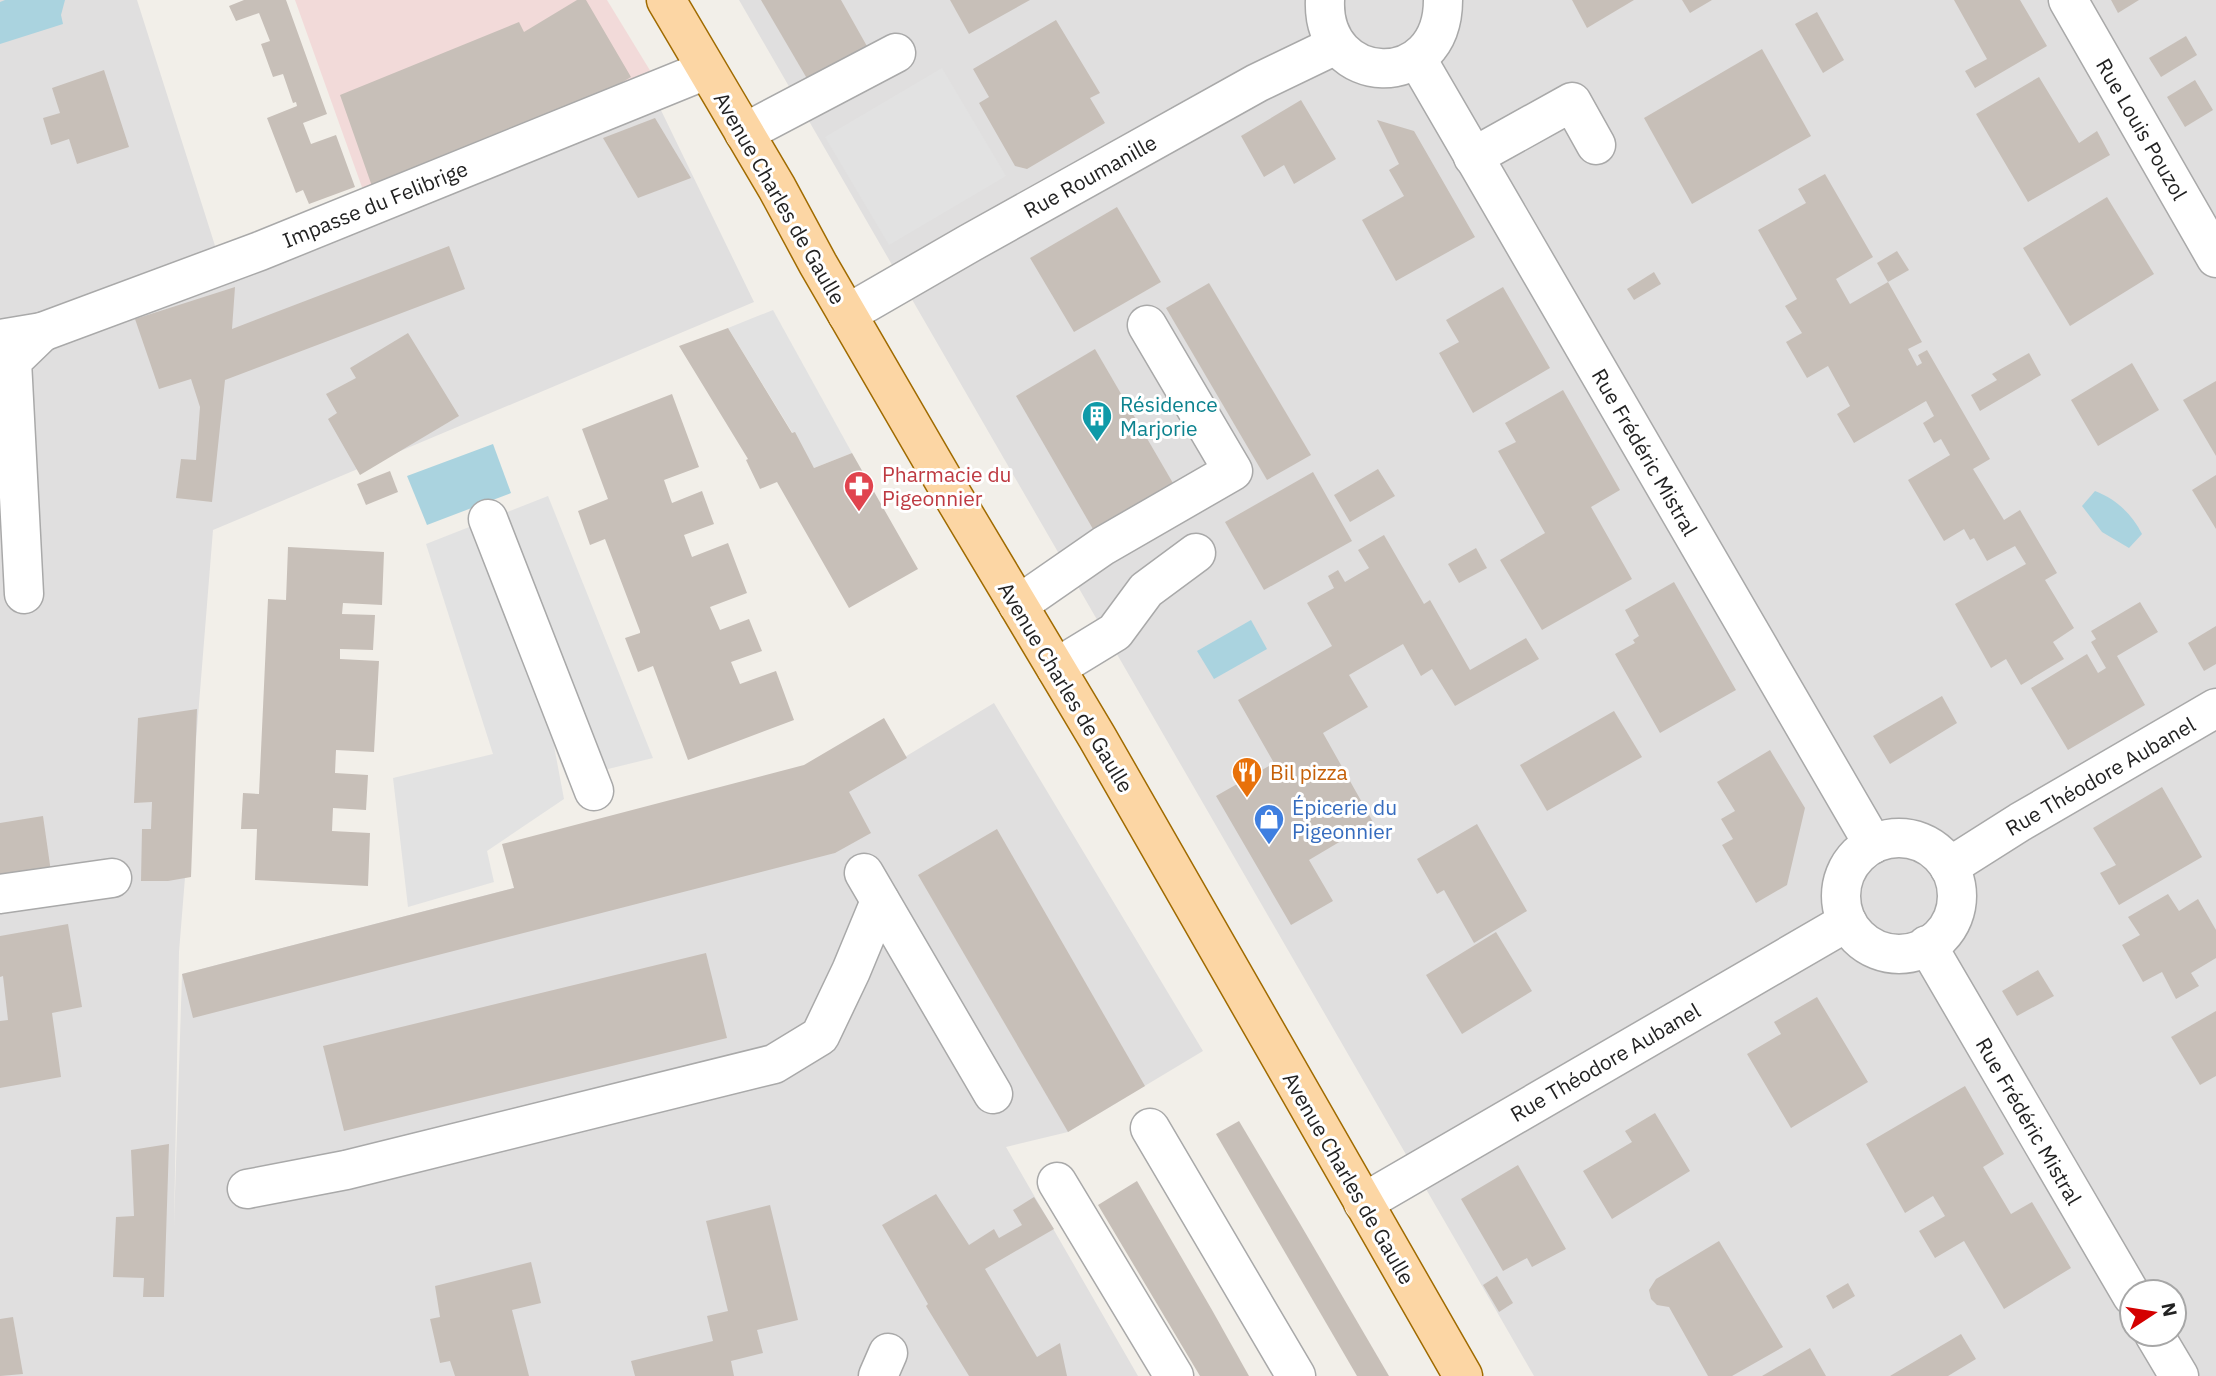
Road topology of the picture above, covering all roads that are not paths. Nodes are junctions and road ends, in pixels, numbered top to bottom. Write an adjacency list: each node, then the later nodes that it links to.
1 (666, 0): 8 (main road, Avenue Charles de Gaulle)
2 (1325, 0): 5 (street)
3 (1443, 0): 7 (street)
4 (2068, 0): 12 (street, Rue Louis Pouzol)
5 (1336, 46): 7 (street); 13 (street, Rue Roumanille)
6 (896, 53): 9 (street)
7 (1416, 60): 11 (street, Rue Frédéric Mistral)
8 (706, 70): 9 (main road, Avenue Charles de Gaulle); 15 (street, Impasse du Felibrige)
9 (744, 133): 13 (main road, Avenue Charles de Gaulle)
10 (1596, 145): 11 (street)
11 (1473, 157): 24 (street, Rue Frédéric Mistral)
12 (2216, 258)
13 (847, 314): 20 (main road, Avenue Charles de Gaulle)
14 (1147, 325): 20 (street)
15 (42, 332): 16 (street); 19 (street)
16 (0, 339)
17 (488, 519): 23 (street)
18 (1196, 553): 21 (street)
19 (24, 594)
20 (1018, 605): 21 (main road, Avenue Charles de Gaulle)
21 (1056, 668): 34 (main road, Avenue Charles de Gaulle)
22 (2216, 708): 25 (street, Rue Théodore Aubanel)
23 (594, 791)
24 (1873, 844): 25 (street); 28 (street)
25 (1949, 867): 29 (street)
26 (111, 877): 27 (street)
27 (0, 894)
28 (1847, 922): 29 (street); 34 (street, Rue Théodore Aubanel)
29 (1927, 945): 35 (street, Rue Frédéric Mistral)
30 (993, 1094): 33 (street)
31 (1150, 1128): 38 (street)
32 (1057, 1181): 37 (street)
33 (247, 1189)
34 (1363, 1203): 39 (main road, Avenue Charles de Gaulle)
35 (2121, 1278)
36 (2162, 1348): 40 (street)
37 (1174, 1376)
38 (1296, 1376)
39 (1463, 1376)
40 (2179, 1376)

